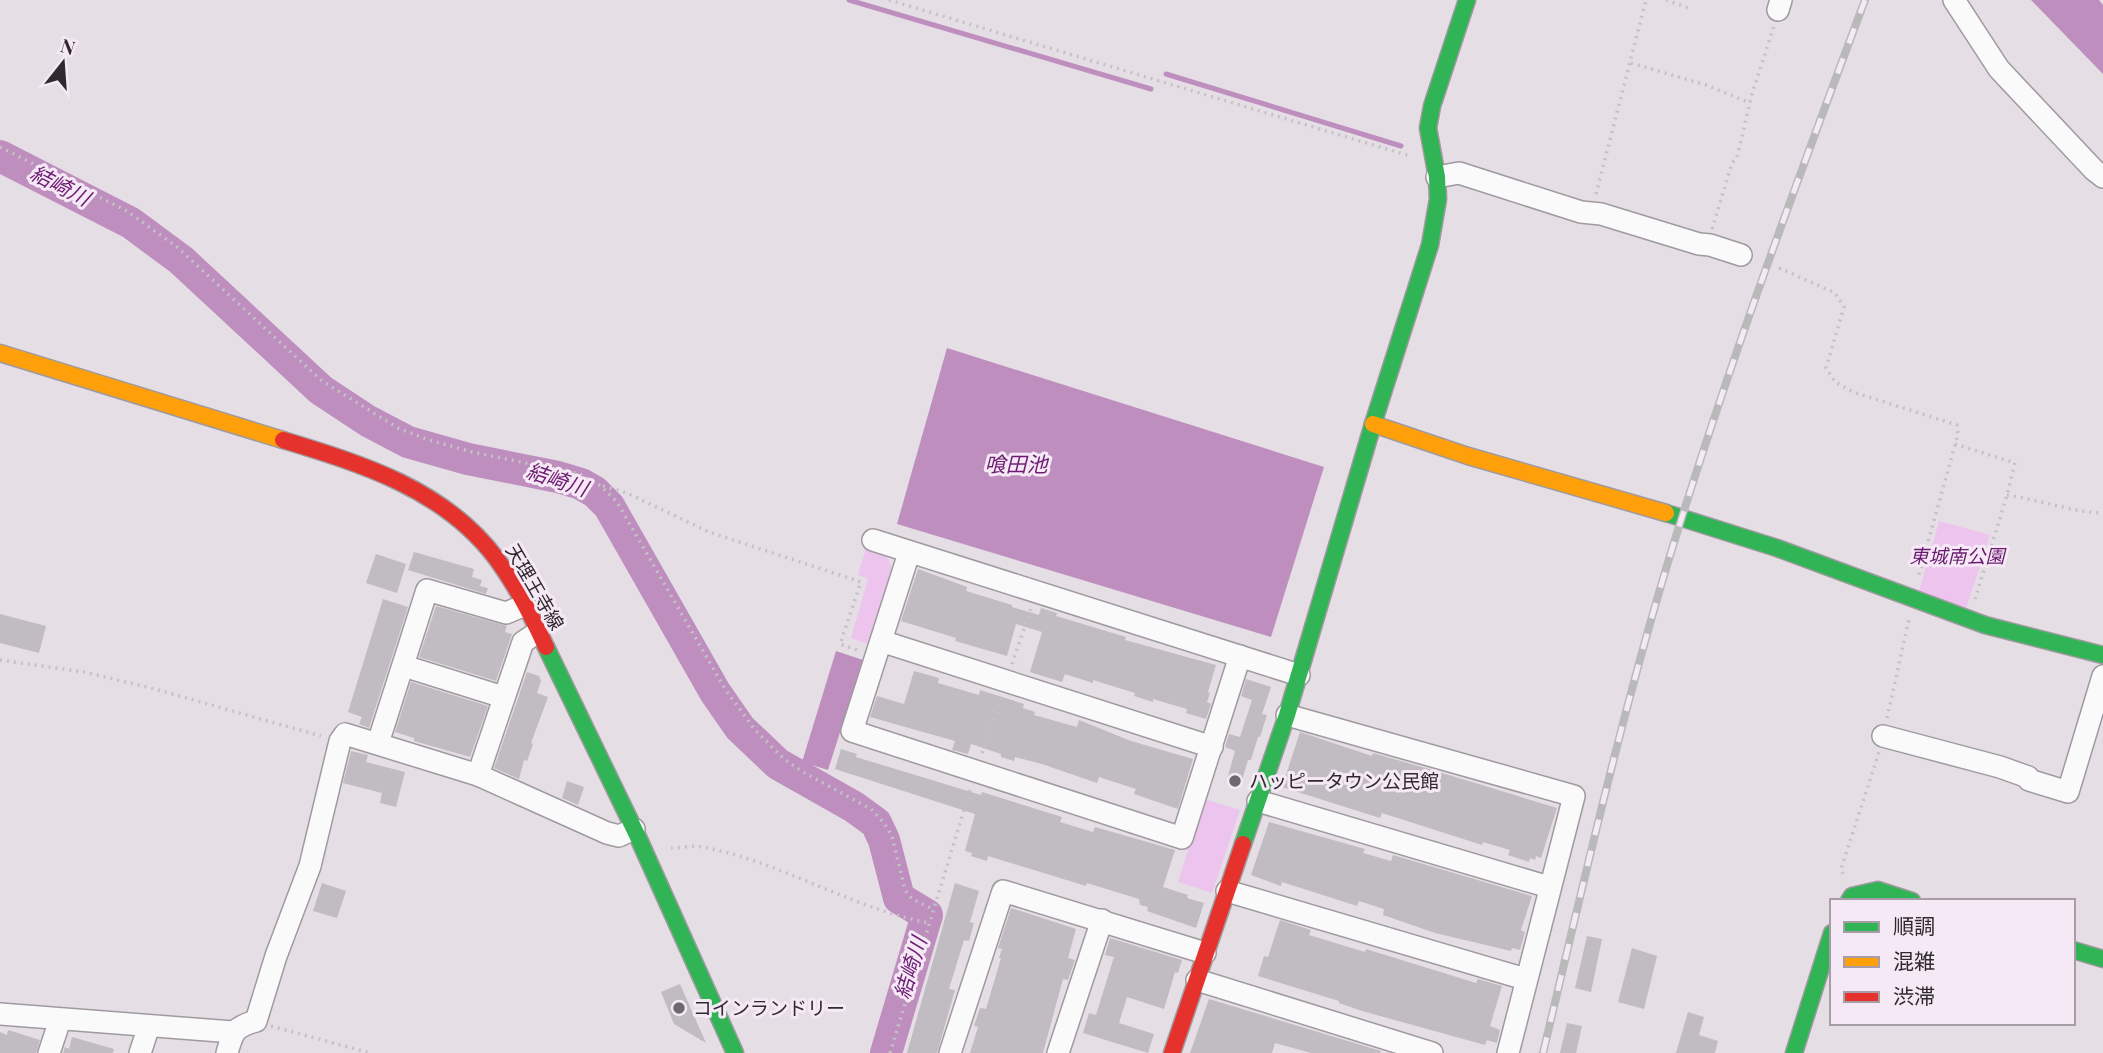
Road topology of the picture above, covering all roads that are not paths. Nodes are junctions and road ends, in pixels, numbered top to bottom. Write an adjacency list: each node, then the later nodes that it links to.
1 (1467, 0): 3 (street)
2 (1954, 0): 4 (street)
3 (1437, 177): 5 (street); 7 (street)
4 (2103, 177)
5 (1741, 255)
6 (0, 353): 10 (street, 天理王寺線)
7 (1373, 424): 13 (street); 16 (street)
8 (873, 540): 9 (street)
9 (909, 553): 12 (street); 14 (street)
10 (525, 605): 11 (street, 天理王寺線); 15 (street)
11 (538, 632): 18 (street); 25 (street, 天理王寺線)
12 (878, 649): 22 (street); 22 (street)
13 (2103, 655)
14 (1240, 656): 16 (street); 22 (street)
15 (404, 666): 18 (street); 21 (street)
16 (1299, 675): 19 (street)
17 (2103, 676): 20 (street)
18 (503, 697): 23 (street)
19 (1287, 715): 24 (street); 26 (street)
20 (1883, 736)
21 (378, 743): 23 (street); 40 (street)
22 (1212, 747)
23 (478, 775): 25 (street)
24 (1258, 801): 26 (street); 27 (street)
25 (634, 829): 44 (street, 天理王寺線)
26 (1549, 887): 35 (street)
27 (1227, 891): 33 (street); 35 (street)
28 (1851, 898): 29 (street)
29 (1905, 899)
30 (1102, 920): 33 (street); 45 (street); 46 (street)
31 (1830, 939): 50 (street)
32 (2075, 951): 34 (street)
33 (1205, 953): 36 (street)
34 (2103, 959)
35 (1525, 979): 49 (street)
36 (1197, 980): 47 (street); 48 (street)
37 (0, 1014): 38 (street)
38 (60, 1020): 39 (street); 41 (street)
39 (149, 1026): 40 (street); 42 (street)
40 (233, 1032): 43 (street)
41 (49, 1053)
42 (140, 1053)
43 (227, 1053)
44 (734, 1053)
45 (950, 1053)
46 (1058, 1053)
47 (1172, 1053)
48 (1432, 1053)
49 (1508, 1053)
50 (1794, 1053)

